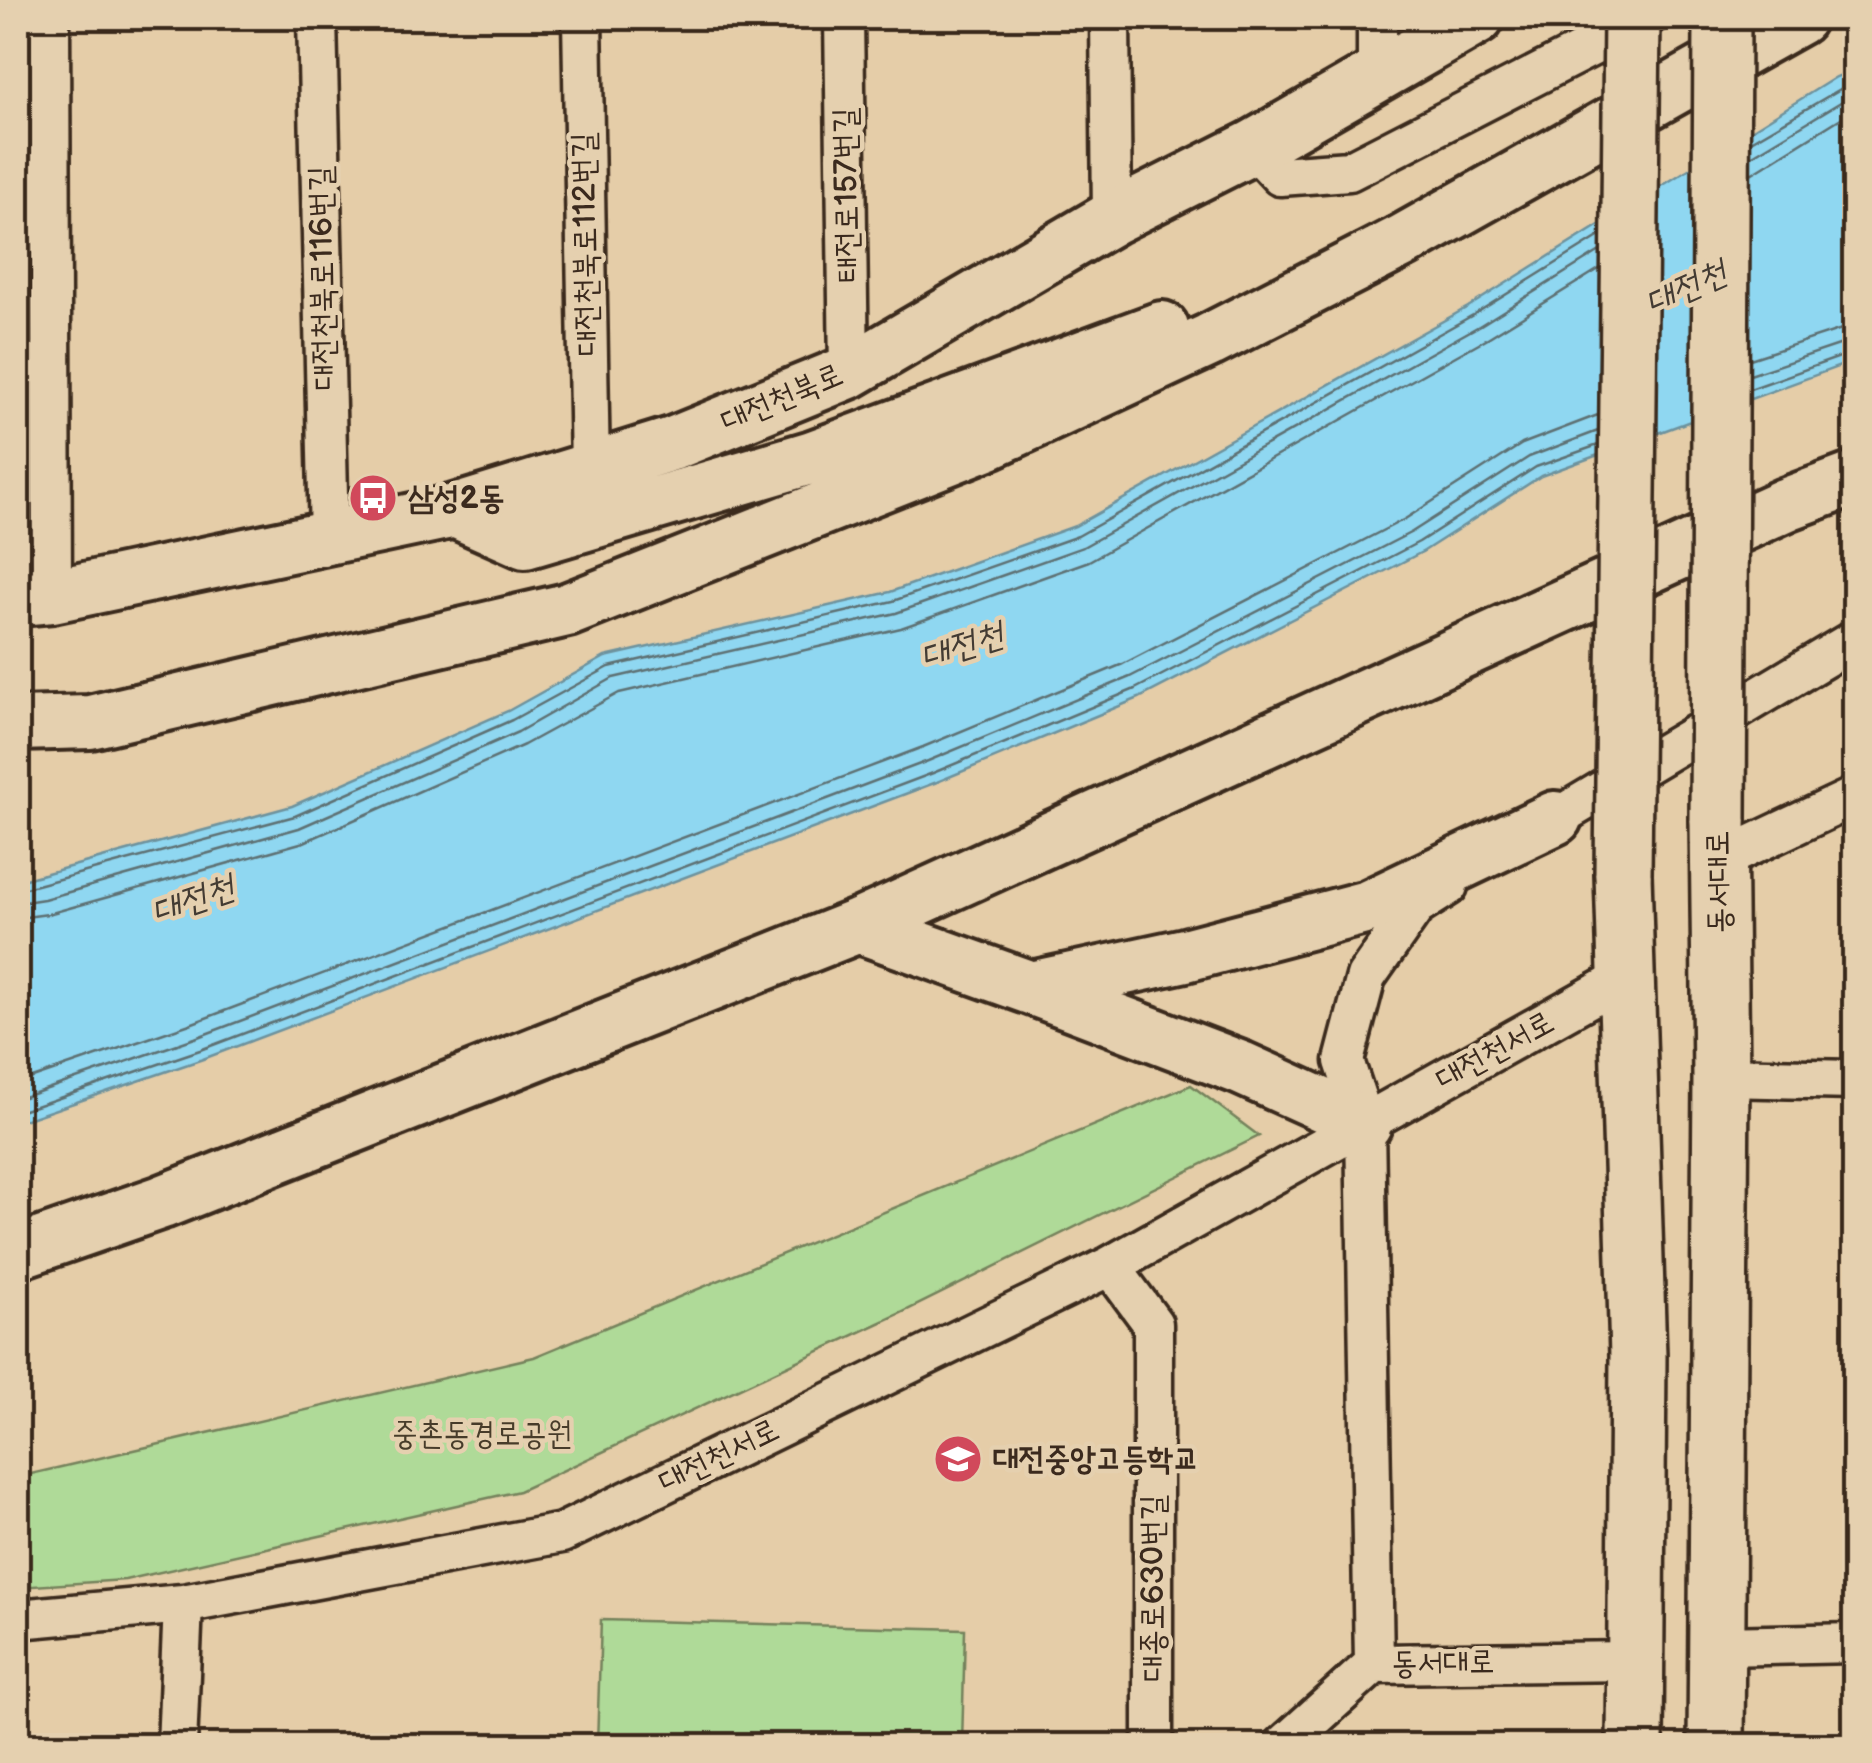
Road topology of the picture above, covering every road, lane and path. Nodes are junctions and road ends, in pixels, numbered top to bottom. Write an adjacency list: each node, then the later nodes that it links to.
1 (50, 18): 21 (street)
2 (316, 18): 20 (street, 대전천북로116번길)
3 (582, 18): 17 (street, 대전천북로112번길)
4 (844, 18): 16 (street, 태전로157번길)
5 (1110, 18): 14 (street)
6 (1377, 18): 12 (street)
7 (1477, 18): 12 (main road, 대전천북로)
8 (1632, 18): 28 (main road, bridge)
9 (1647, 18): 13 (street)
10 (1722, 18): 26 (main road, 동서대로, bridge)
11 (1799, 18): 15 (main road)
12 (1378, 76): 13 (main road, 대전천북로)
13 (1253, 147): 14 (main road, 대전천북로)
14 (1112, 218): 16 (main road, 대전천북로)
15 (1403, 241): 19 (main road); 23 (main road)
16 (850, 372): 17 (main road, 대전천북로)
17 (590, 471): 19 (main road, 대전천북로)
18 (1854, 479): 27 (main road)
19 (455, 512): 20 (main road, 대전천북로)
20 (328, 539): 21 (main road, 대전천북로)
21 (35, 597)
22 (1854, 640): 25 (street)
23 (18, 724)
24 (1854, 798): 26 (street)
25 (1555, 818): 29 (main road); 32 (street)
26 (1719, 840): 30 (main road, 동서대로)
27 (858, 926): 29 (main road); 33 (main road)
28 (1624, 978): 32 (street, 대전천서로); 39 (main road)
29 (1031, 988): 32 (main road)
30 (1722, 1077): 31 (street); 38 (main road, 동서대로)
31 (1854, 1080)
32 (1365, 1124): 34 (street, 대전천서로); 40 (street)
33 (18, 1252)
34 (1110, 1266): 35 (street, 대전천서로); 42 (street, 대종로630번길)
35 (183, 1604): 36 (street, 대전천서로); 41 (street)
36 (18, 1619)
37 (1854, 1643): 38 (street)
38 (1720, 1646): 45 (main road, 동서대로)
39 (1634, 1661): 40 (street, 동서대로); 44 (main road)
40 (1374, 1664): 43 (street, 동서대로)
41 (178, 1746)
42 (1153, 1746)
43 (1283, 1746)
44 (1635, 1746)
45 (1716, 1746)

